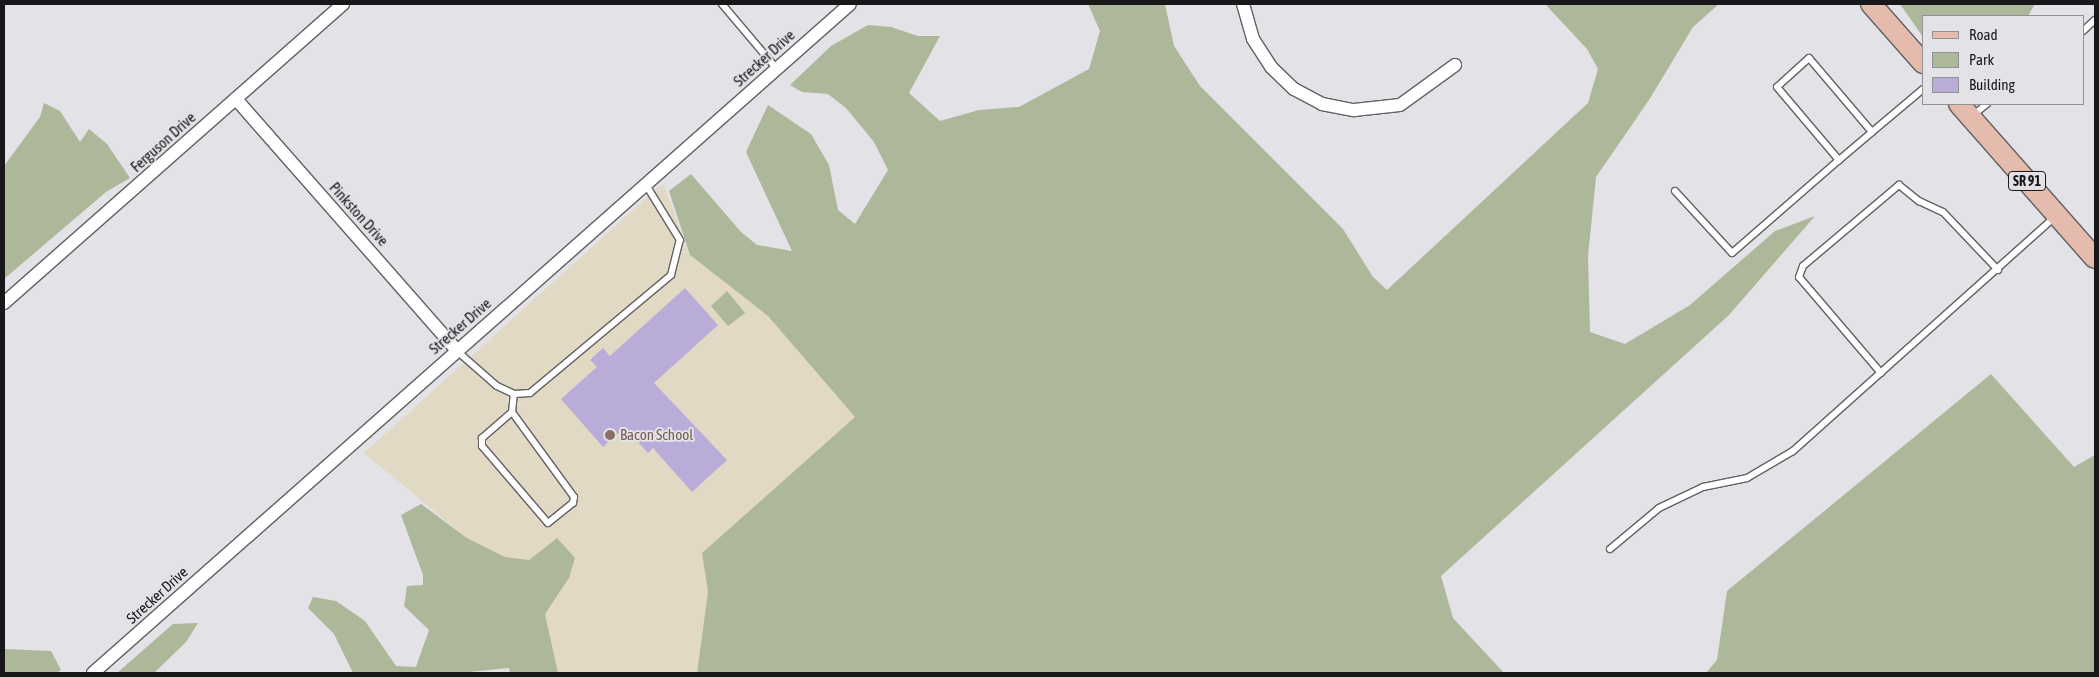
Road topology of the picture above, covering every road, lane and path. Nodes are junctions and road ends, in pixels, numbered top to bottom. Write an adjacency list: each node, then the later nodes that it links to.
1 (343, 4): 12 (street, Ferguson Drive)
2 (722, 4): 10 (lane)
3 (850, 4): 10 (street, Strecker Drive)
4 (1243, 4): 9 (street)
5 (1871, 4): 8 (main road)
6 (2095, 20): 7 (lane)
7 (2084, 30)
8 (1922, 62)
9 (1455, 65)
10 (778, 69): 17 (street, Strecker Drive)
11 (1922, 90): 15 (lane)
12 (236, 99): 22 (street, Ferguson Drive); 23 (street, Pinkston Drive)
13 (1983, 105): 14 (lane)
14 (1965, 110): 19 (main road, SR 91)
15 (1872, 132): 16 (lane); 16 (lane)
16 (1839, 160): 18 (lane)
17 (646, 185): 23 (street, Strecker Drive); 25 (lane)
18 (1675, 191)
19 (2057, 216): 20 (main road, SR 91); 21 (lane)
20 (2095, 258)
21 (1998, 270): 24 (lane); 24 (lane)
22 (4, 303)
23 (457, 351): 25 (lane); 28 (street, Strecker Drive)
24 (1881, 373): 27 (lane)
25 (514, 394): 26 (lane)
26 (512, 412): 26 (lane)
27 (1610, 549)
28 (93, 673)

